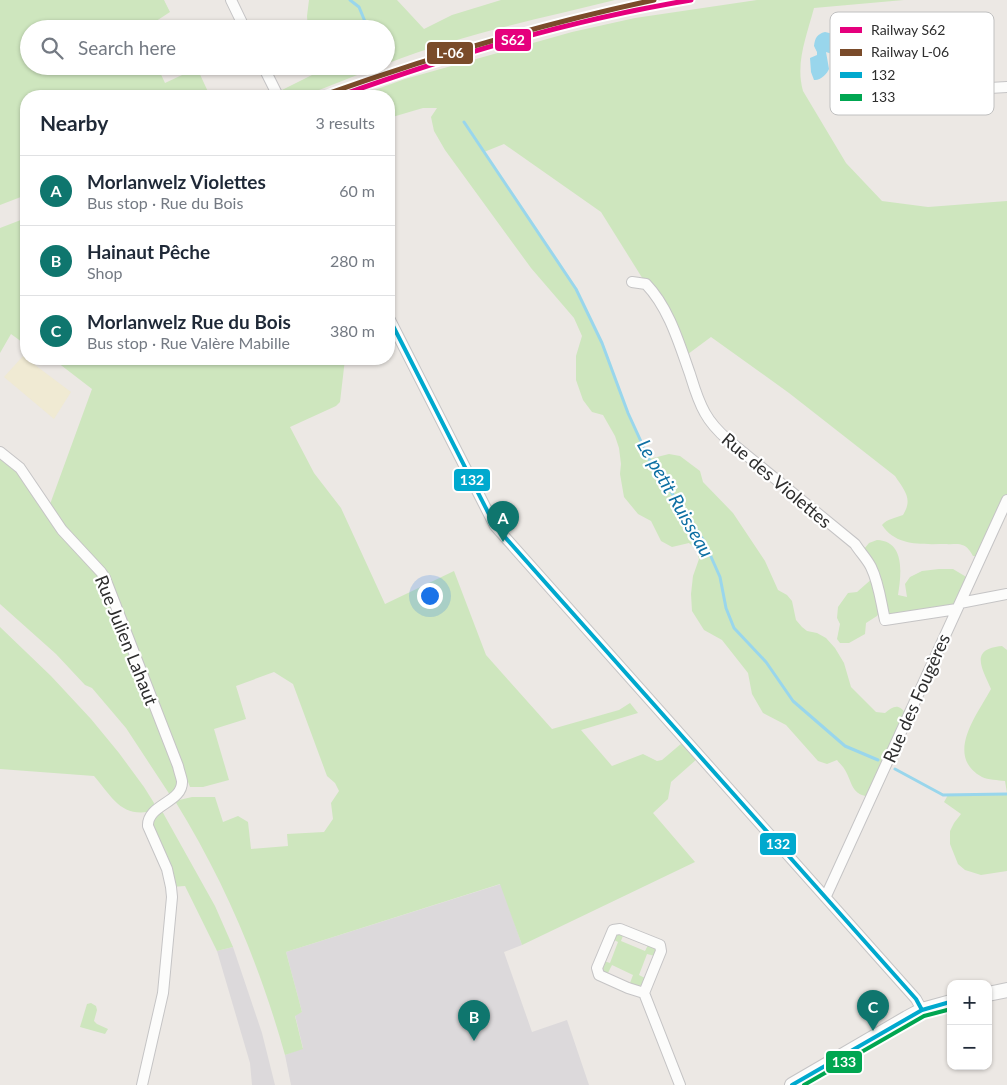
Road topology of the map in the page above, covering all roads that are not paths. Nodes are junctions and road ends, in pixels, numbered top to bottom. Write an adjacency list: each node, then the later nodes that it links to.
1 (231, 0): 2 (street)
2 (241, 20)
3 (268, 75): 6 (street)
4 (1007, 87): 5 (street)
5 (994, 88)
6 (275, 90)
7 (632, 282): 12 (street, Rue des Violettes)
8 (395, 330): 13 (street)
9 (0, 452): 19 (street, Rue Julien Lahaut)
10 (1007, 500): 12 (street, Rue des Fougères)
11 (1007, 594): 12 (street)
12 (958, 606): 13 (street, Rue des Fougères)
13 (826, 896): 18 (street)
14 (1007, 990): 16 (street)
15 (644, 992): 15 (street); 20 (street)
16 (992, 993)
17 (947, 1003): 18 (street)
18 (922, 1010): 21 (street)
19 (142, 1085)
20 (680, 1085)
21 (792, 1085)

